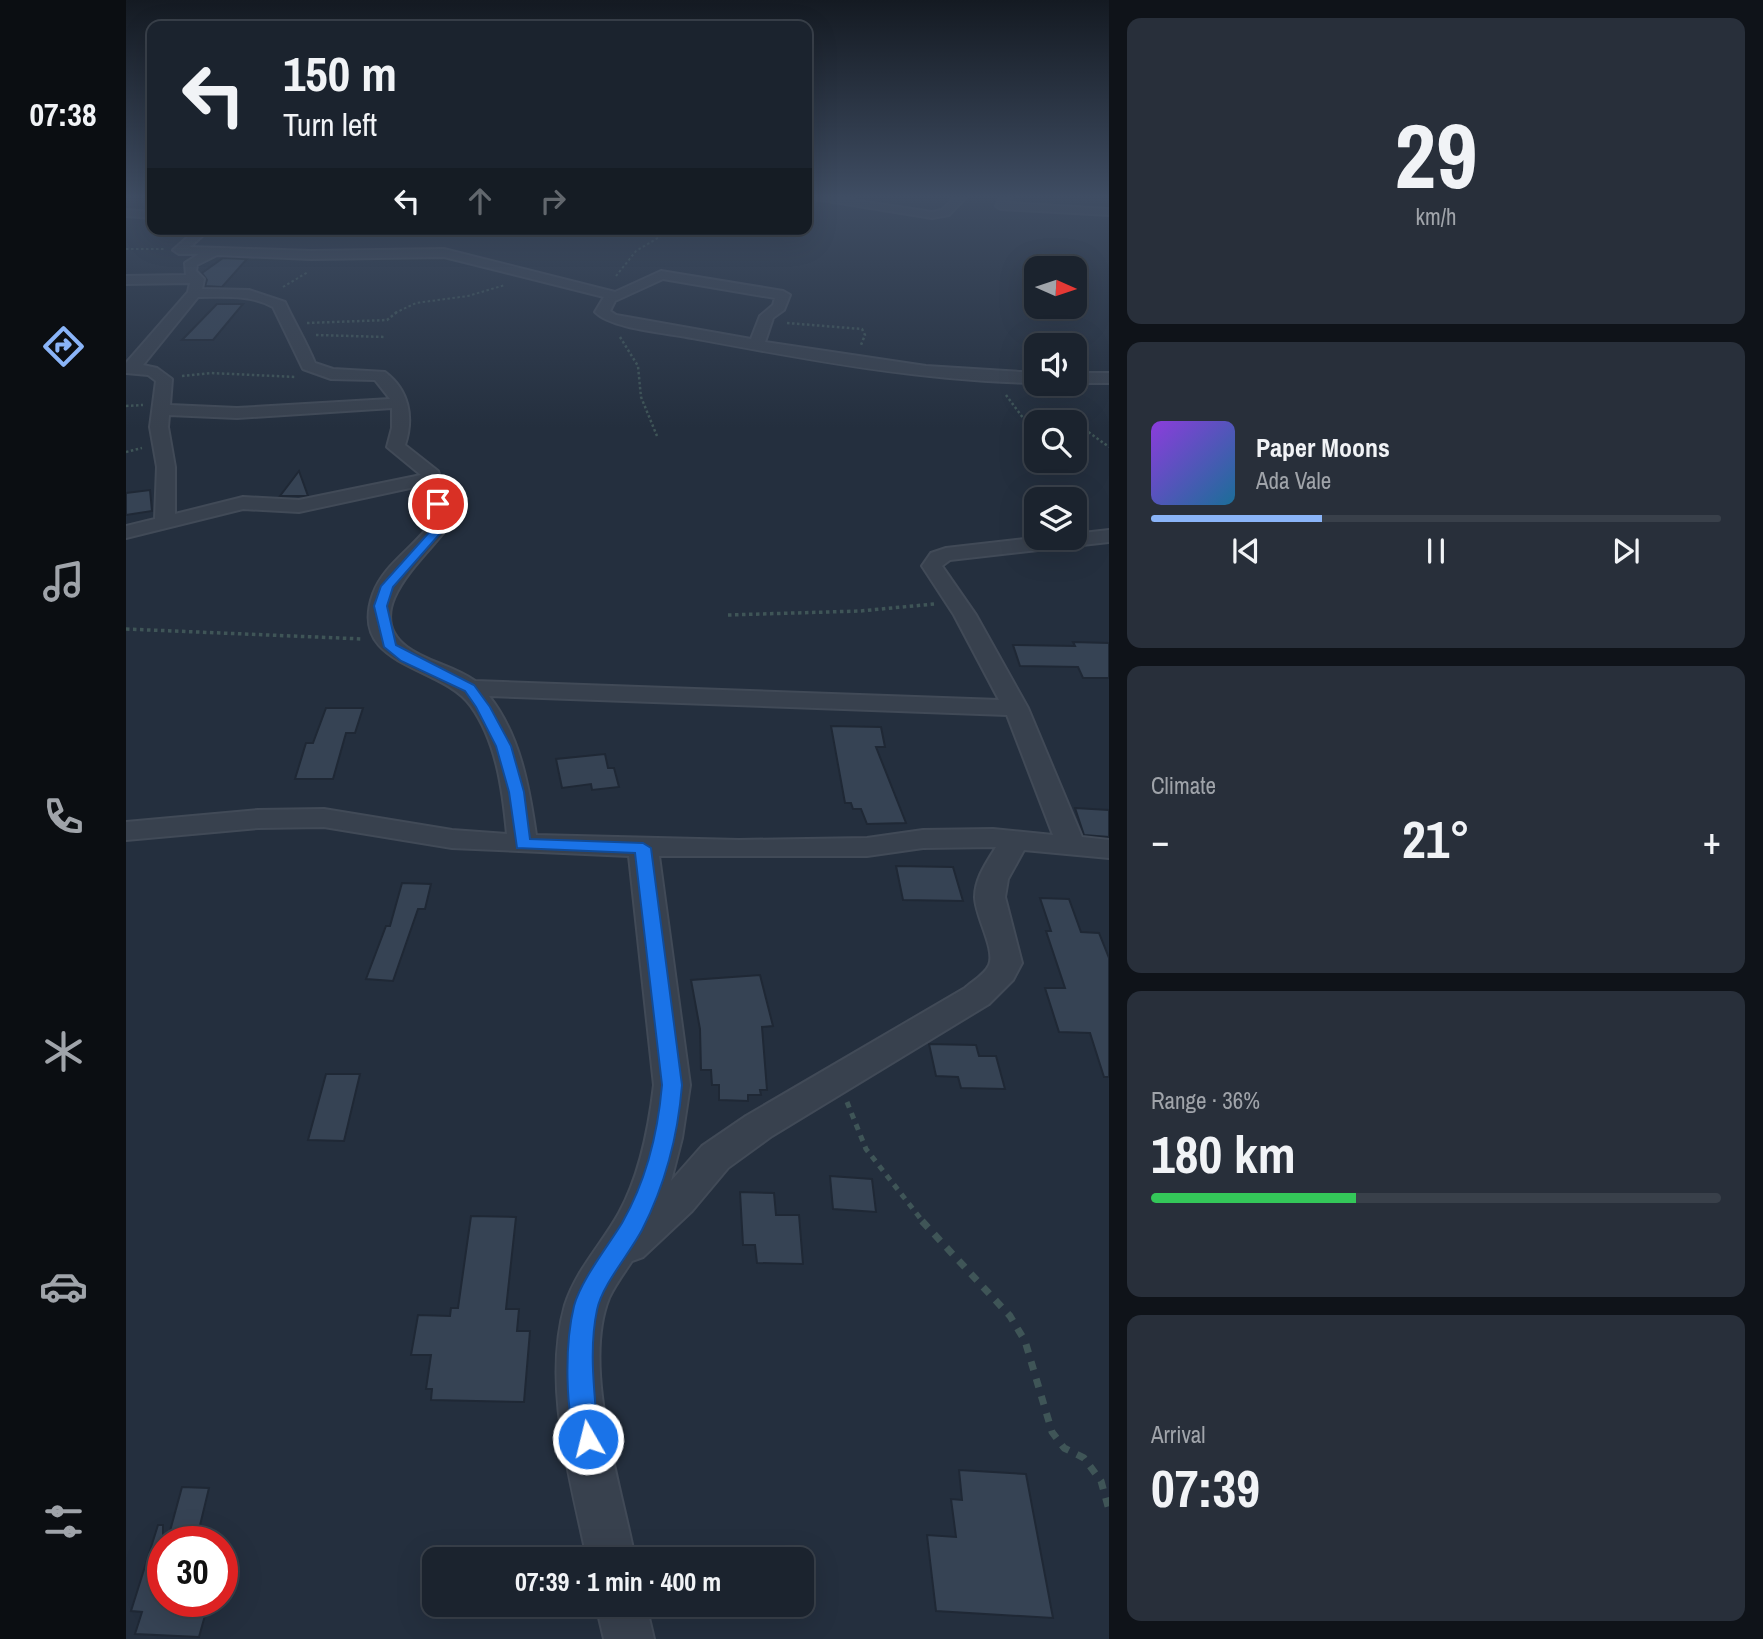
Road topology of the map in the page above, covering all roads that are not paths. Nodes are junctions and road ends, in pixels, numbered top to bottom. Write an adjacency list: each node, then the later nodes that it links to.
1 (191, 274): 4 (street)
2 (533, 274): 5 (street)
3 (126, 280): 4 (street)
4 (196, 286): 7 (street); 11 (street)
5 (612, 298): 6 (street); 6 (street)
6 (756, 346): 8 (street)
7 (129, 368): 12 (street)
8 (1024, 378)
9 (1087, 378): 10 (street)
10 (1108, 378)
11 (399, 403): 12 (street); 13 (street)
12 (161, 410): 14 (street)
13 (432, 478): 14 (street); 17 (street)
14 (165, 522): 15 (street)
15 (126, 532)
16 (1108, 536): 18 (street)
17 (470, 688): 18 (street); 21 (street)
18 (1016, 708): 22 (street)
19 (126, 831): 21 (street)
20 (1016, 840): 22 (street); 23 (street); 25 (street)
21 (523, 844): 23 (street)
22 (1071, 846): 24 (street)
23 (643, 848): 25 (street)
24 (1108, 849)
25 (610, 1262): 26 (street)
26 (609, 1547)
27 (624, 1617): 28 (street)
28 (629, 1639)

